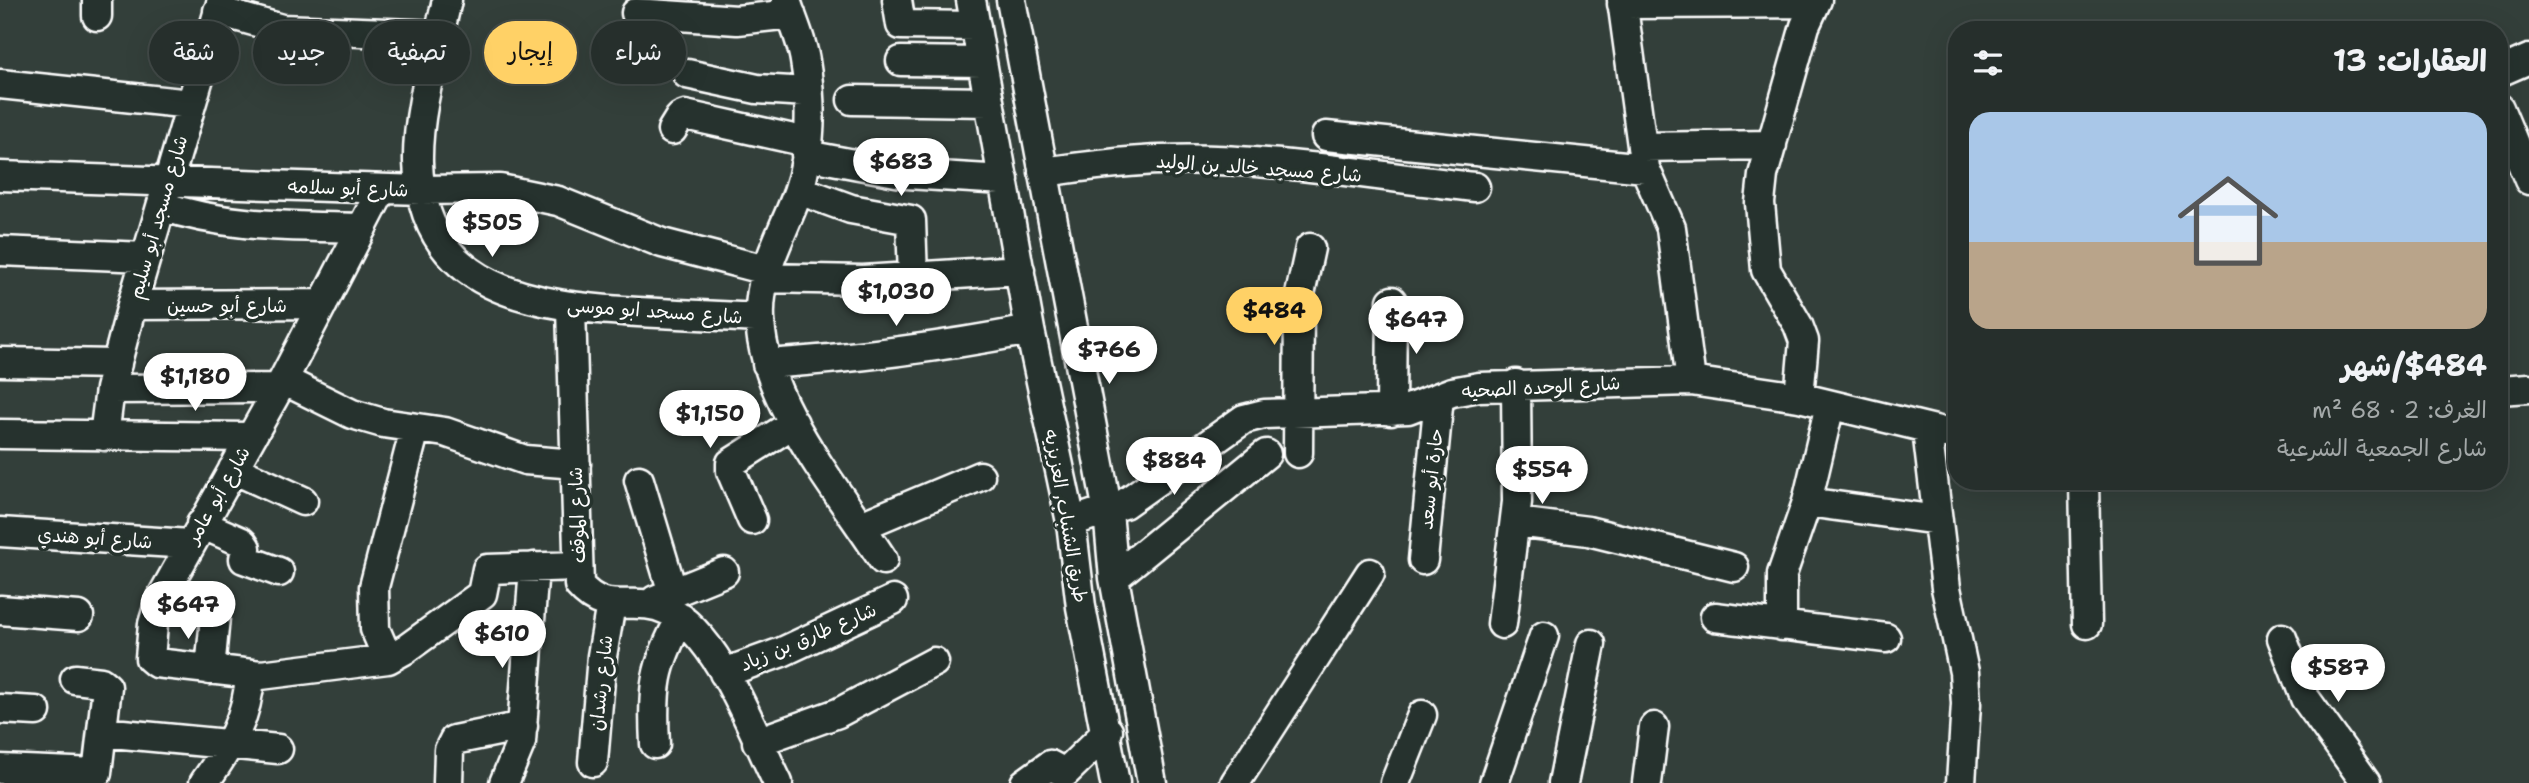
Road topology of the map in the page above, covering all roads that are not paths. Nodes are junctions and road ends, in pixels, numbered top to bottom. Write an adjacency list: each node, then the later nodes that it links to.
1 (447, 0): 10 (street, شارع مسجد ابو موسى)
2 (897, 0): 9 (street)
3 (1011, 0): 29 (street, طريق الشنباب, العزيزيه)
4 (1622, 2): 5 (street); 28 (street)
5 (1816, 2): 26 (street)
6 (220, 6): 11 (street); 22 (street, شارع مسجد أبو سليم)
7 (788, 7): 8 (street); 19 (street)
8 (636, 13)
9 (974, 13): 14 (street, طريق الشنباب, العزيزيه)
10 (443, 21)
11 (364, 32)
12 (2529, 59): 15 (street)
13 (901, 61): 14 (street)
14 (982, 62): 21 (street, طريق الشنباب, العزيزيه)
15 (2508, 68)
16 (687, 74): 19 (street)
17 (0, 84): 22 (street)
18 (430, 84): 35 (street, شارع مسجد ابو موسى)
19 (808, 92): 27 (street)
20 (852, 100): 21 (street)
21 (989, 102): 31 (street, طريق الشنباب, العزيزيه)
22 (191, 104): 37 (street, شارع مسجد أبو سليم)
23 (672, 130): 27 (street)
24 (2508, 130): 32 (street)
25 (1326, 135): 28 (street)
26 (1772, 145): 28 (street); 60 (street)
27 (806, 148): 31 (street); 36 (street)
28 (1643, 158): 54 (street)
29 (1044, 172): 33 (street, شارع مسجد خالد بن الوليد); 65 (street, طريق الشنباب, العزيزيه)
30 (0, 176): 37 (street, شارع أبو سلامه)
31 (1003, 180): 42 (street, طريق الشنباب, العزيزيه)
32 (2529, 180)
33 (1475, 187)
34 (382, 189): 35 (street, شارع أبو سلامه); 37 (street, شارع أبو سلامه); 38 (street, شارع أبو عامر)
35 (421, 190): 43 (street, شارع أبو سلامه); 48 (street, شارع مسجد ابو موسى)
36 (799, 190): 43 (street); 44 (street)
37 (165, 195): 38 (street); 41 (street, شارع مسجد أبو سليم)
38 (362, 228): 46 (street, شارع أبو عامر)
39 (1310, 248): 63 (street)
40 (0, 251): 41 (street)
41 (146, 257): 47 (street, شارع مسجد أبو سليم)
42 (1020, 270): 44 (street, شارع أبو سلامه); 50 (street, طريق الشنباب, العزيزيه)
43 (765, 274): 44 (street, شارع أبو سلامه); 49 (street)
44 (913, 278)
45 (1392, 301): 62 (street)
46 (323, 304): 47 (street, شارع أبو حسين); 55 (street, شارع أبو عامر)
47 (132, 305): 53 (street, شارع مسجد أبو سليم)
48 (571, 308): 49 (street, شارع مسجد ابو موسى); 75 (street, شارع الموقف)
49 (760, 318): 52 (street)
50 (1030, 330): 52 (street); 70 (street, طريق الشنباب, العزيزيه)
51 (0, 362): 53 (street)
52 (768, 364): 64 (street)
53 (113, 376): 55 (street); 71 (street, شارع مسجد أبو سليم)
54 (1691, 381): 56 (street, شارع الوحده الصحيه); 60 (street, شارع الوحده الصحيه)
55 (281, 384): 66 (street); 72 (street, شارع أبو عامر)
56 (1516, 384): 59 (street, شارع الوحده الصحيه); 86 (street)
57 (2529, 388): 58 (street)
58 (2508, 389)
59 (1439, 397): 62 (street, شارع الوحده الصحيه); 91 (street, حارة أبو سعد)
60 (1799, 397): 61 (street, شارع الوحده الصحيه)
61 (1830, 405): 67 (street, شارع الوحده الصحيه); 81 (street)
62 (1391, 411): 63 (street, شارع الوحده الصحيه)
63 (1298, 413): 73 (street); 82 (street, شارع الوحده الصحيه)
64 (794, 424): 83 (street); 87 (street)
65 (1092, 426): 70 (street); 82 (street, طريق الشنباب, العزيزيه)
66 (415, 429): 75 (street); 113 (street)
67 (1927, 430): 69 (street, شارع الوحده الصحيه); 84 (street)
68 (0, 434): 71 (street)
69 (1948, 434)
70 (1052, 435): 85 (street, طريق الشنباب, العزيزيه)
71 (104, 436): 72 (street)
72 (251, 437): 76 (street, شارع أبو عامر)
73 (1298, 453)
74 (1266, 454): 98 (street)
75 (576, 464): 92 (street, شارع الموقف)
76 (233, 469): 80 (street); 89 (street, شارع أبو عامر)
77 (980, 476): 87 (street)
78 (639, 480): 101 (street)
79 (2084, 490): 107 (street)
80 (303, 501)
81 (1807, 502): 84 (street); 108 (street)
82 (1108, 512): 85 (street, شارع الوحده الصحيه); 98 (street, طريق الشنباب, العزيزيه)
83 (752, 520)
84 (1938, 520): 144 (street)
85 (1071, 522): 124 (street, طريق الشنباب, العزيزيه)
86 (1516, 522): 94 (street); 106 (street)
87 (861, 526): 90 (street)
88 (0, 532): 89 (street, شارع أبو هندي)
89 (196, 534): 95 (street); 115 (street, شارع أبو عامر)
90 (883, 560)
91 (1423, 560)
92 (578, 566): 93 (street); 100 (street, شارع الموقف)
93 (534, 567): 113 (street); 122 (street)
94 (1734, 567)
95 (279, 572)
96 (724, 572): 101 (street)
97 (1370, 573): 139 (street)
98 (1114, 578): 138 (street, طريق الشنباب, العزيزيه)
99 (893, 600): 116 (street, شارع طارق بن زياد)
100 (611, 604): 101 (street, شارع الموقف); 130 (street, شارع رشدان)
101 (677, 605): 116 (street, شارع الموقف); 128 (street)
102 (0, 610): 103 (street)
103 (79, 616)
104 (215, 617): 115 (street)
105 (1715, 617): 108 (street)
106 (1503, 624)
107 (2087, 624)
108 (1782, 625): 110 (street)
109 (1544, 636): 141 (street)
110 (1886, 638)
111 (2282, 638): 145 (street)
112 (1591, 643): 142 (street)
113 (388, 659): 117 (street)
114 (934, 662): 126 (street)
115 (210, 670): 117 (street)
116 (723, 673): 126 (street, شارع الموقف)
117 (250, 675): 127 (street)
118 (75, 679): 125 (street)
119 (0, 709): 120 (street)
120 (36, 711)
121 (1422, 715): 140 (street)
122 (523, 726): 133 (street); 134 (street)
123 (1654, 727): 143 (street)
124 (1108, 731): 136 (street); 137 (street, طريق الشنباب, العزيزيه)
125 (102, 732): 127 (street); 131 (street)
126 (757, 742): 135 (street, شارع الموقف)
127 (230, 744): 129 (street); 132 (street)
128 (655, 744)
129 (278, 749)
130 (593, 762)
131 (0, 769)
132 (204, 783)
133 (448, 783)
134 (504, 783)
135 (778, 783)
136 (1025, 783)
137 (1115, 783)
138 (1152, 783)
139 (1235, 783)
140 (1395, 783)
141 (1494, 783)
142 (1563, 783)
143 (1647, 783)
144 (1961, 783)
145 (2366, 783)

